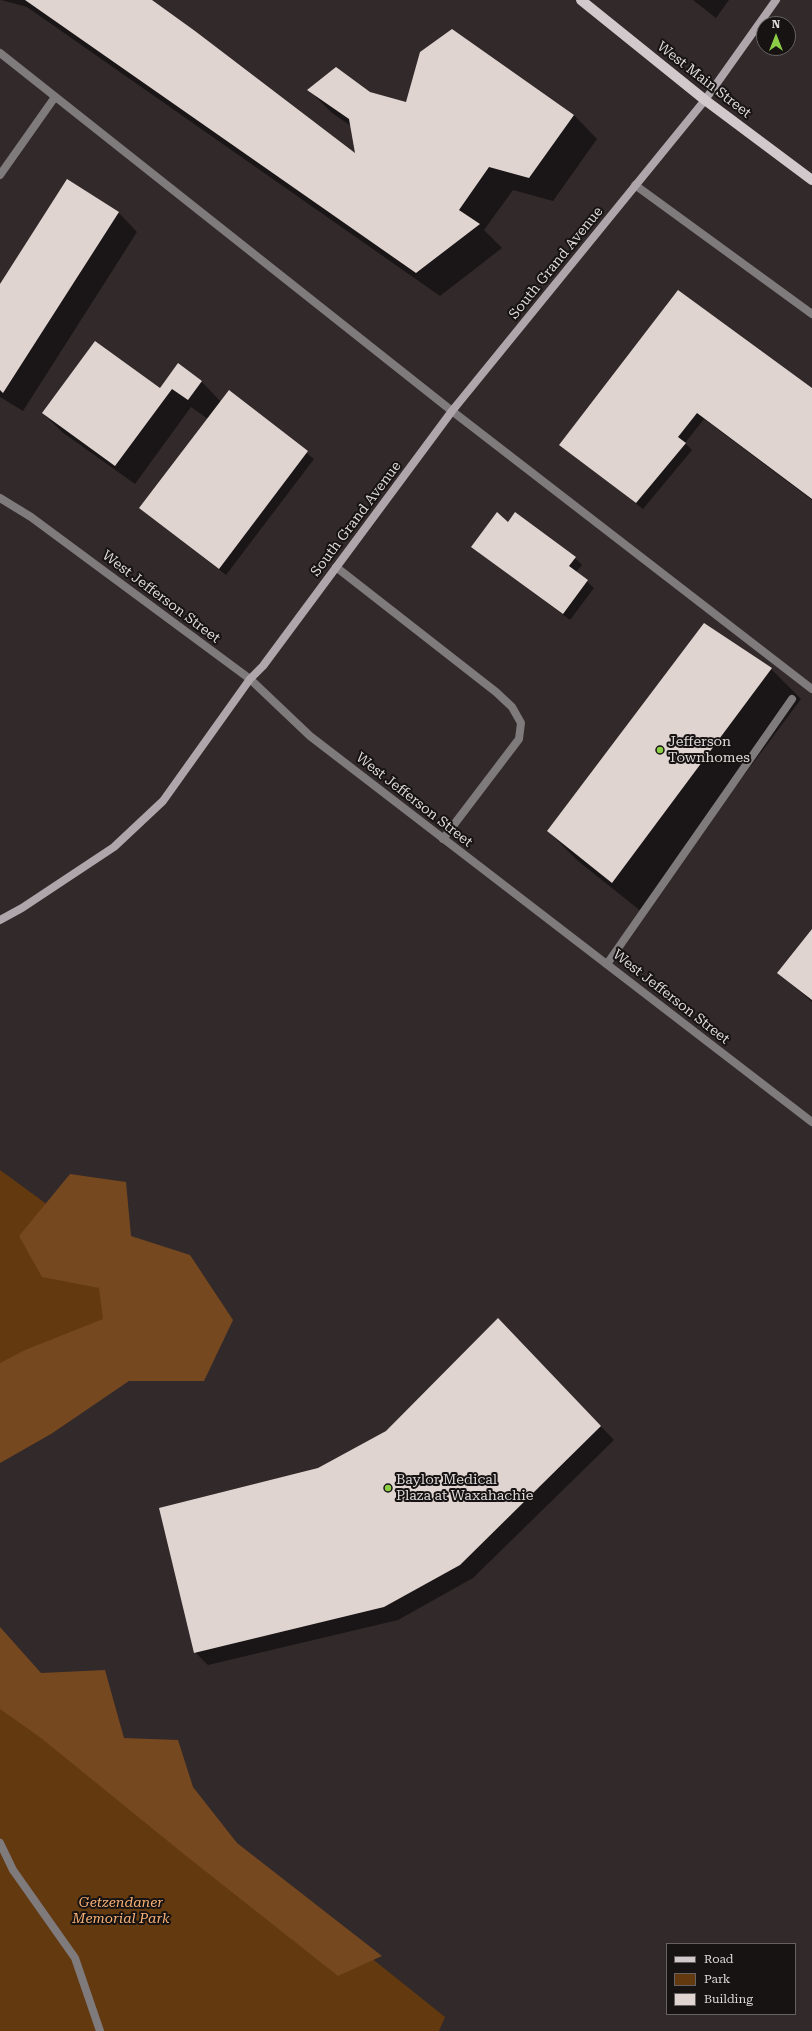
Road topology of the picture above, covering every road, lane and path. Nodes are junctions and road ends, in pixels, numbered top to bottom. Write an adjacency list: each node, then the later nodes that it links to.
1 (581, 0): 5 (main road, West Main Street)
2 (776, 0): 5 (street, South Grand Avenue)
3 (0, 53): 4 (street)
4 (55, 97): 6 (street); 10 (street)
5 (705, 100): 7 (main road, West Main Street); 8 (street, South Grand Avenue)
6 (0, 175)
7 (812, 180)
8 (635, 185): 9 (street); 10 (street, South Grand Avenue)
9 (812, 314)
10 (452, 411): 12 (street, South Grand Avenue); 14 (street)
11 (0, 498): 13 (street, West Jefferson Street)
12 (336, 567): 13 (street, South Grand Avenue); 16 (street)
13 (250, 679): 16 (street, West Jefferson Street); 17 (street, South Grand Avenue)
14 (812, 689)
15 (792, 699): 18 (street)
16 (443, 839): 18 (street, West Jefferson Street)
17 (0, 920)
18 (607, 964): 19 (street, West Jefferson Street)
19 (812, 1122)
20 (0, 1843): 21 (street)
21 (100, 2031)

